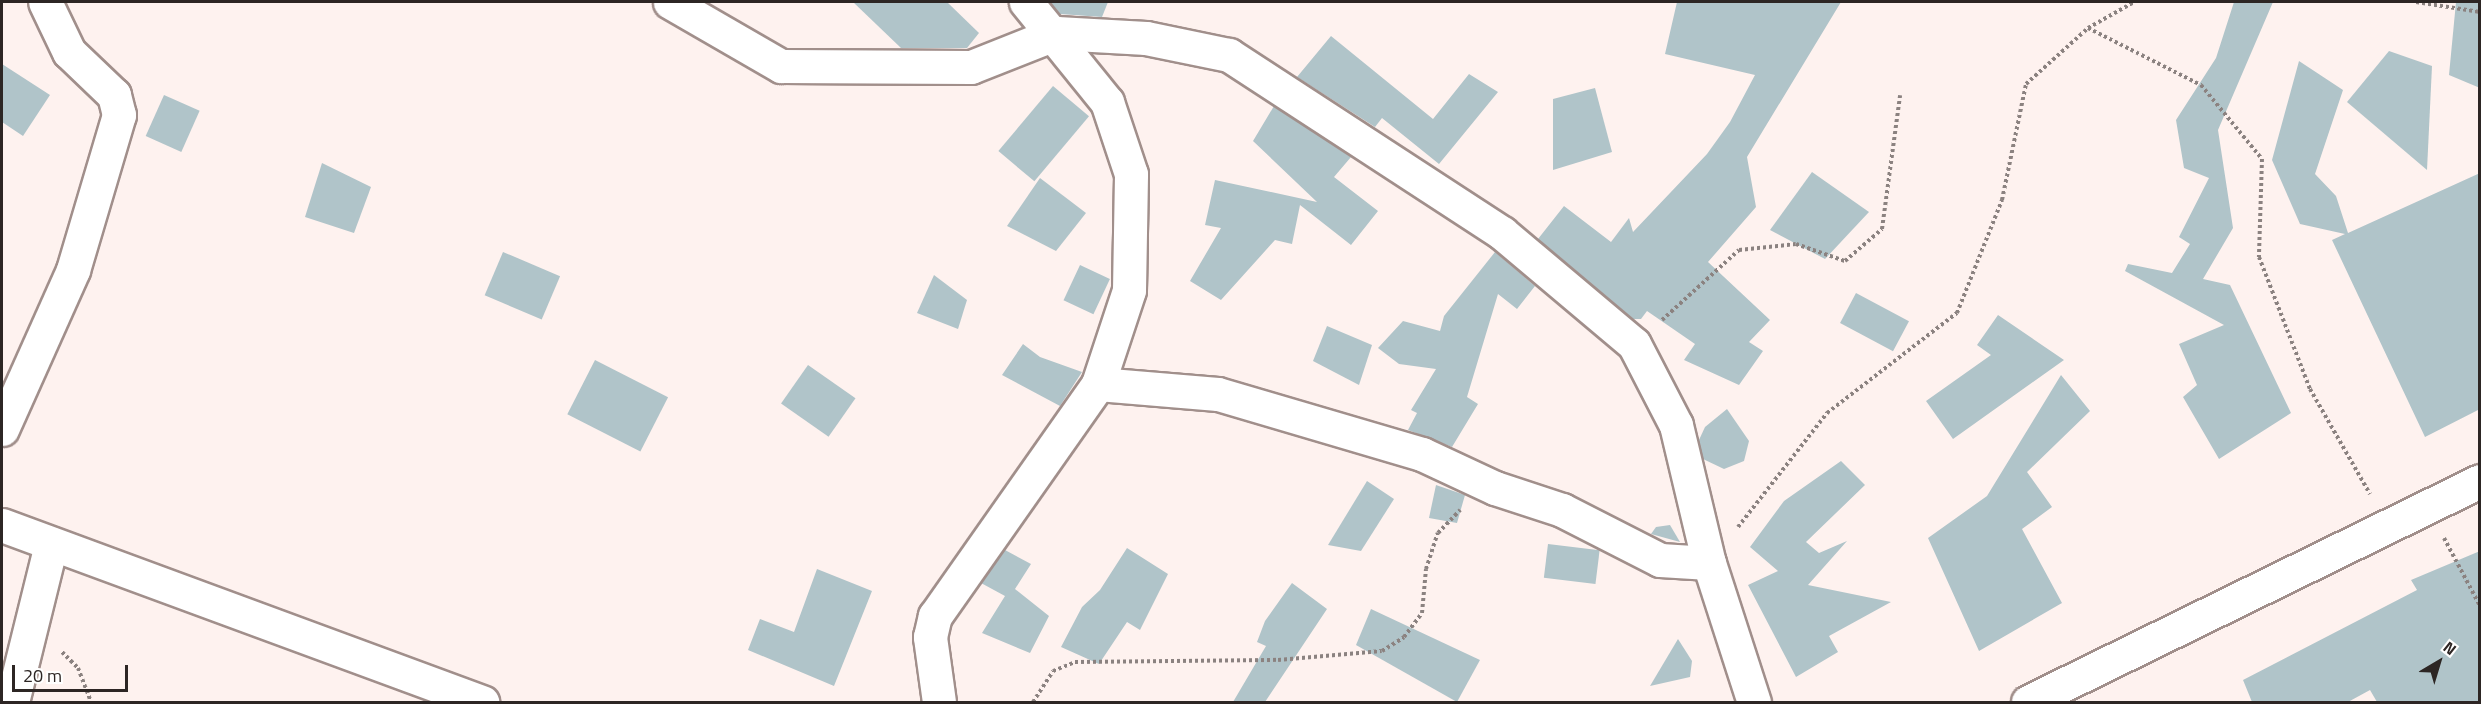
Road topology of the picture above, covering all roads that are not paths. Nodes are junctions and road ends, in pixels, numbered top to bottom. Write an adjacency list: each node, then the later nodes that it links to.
1 (45, 2): 6 (street)
2 (670, 2): 4 (street)
3 (1026, 2): 4 (street)
4 (1057, 33): 5 (street); 10 (street)
5 (1098, 384): 10 (street); 13 (street)
6 (2, 429)
7 (2480, 481): 15 (street)
8 (2, 525): 9 (street)
9 (51, 544): 11 (street); 12 (street)
10 (1709, 564): 14 (street)
11 (12, 702)
12 (482, 702)
13 (939, 702)
14 (1754, 702)
15 (2028, 702)

